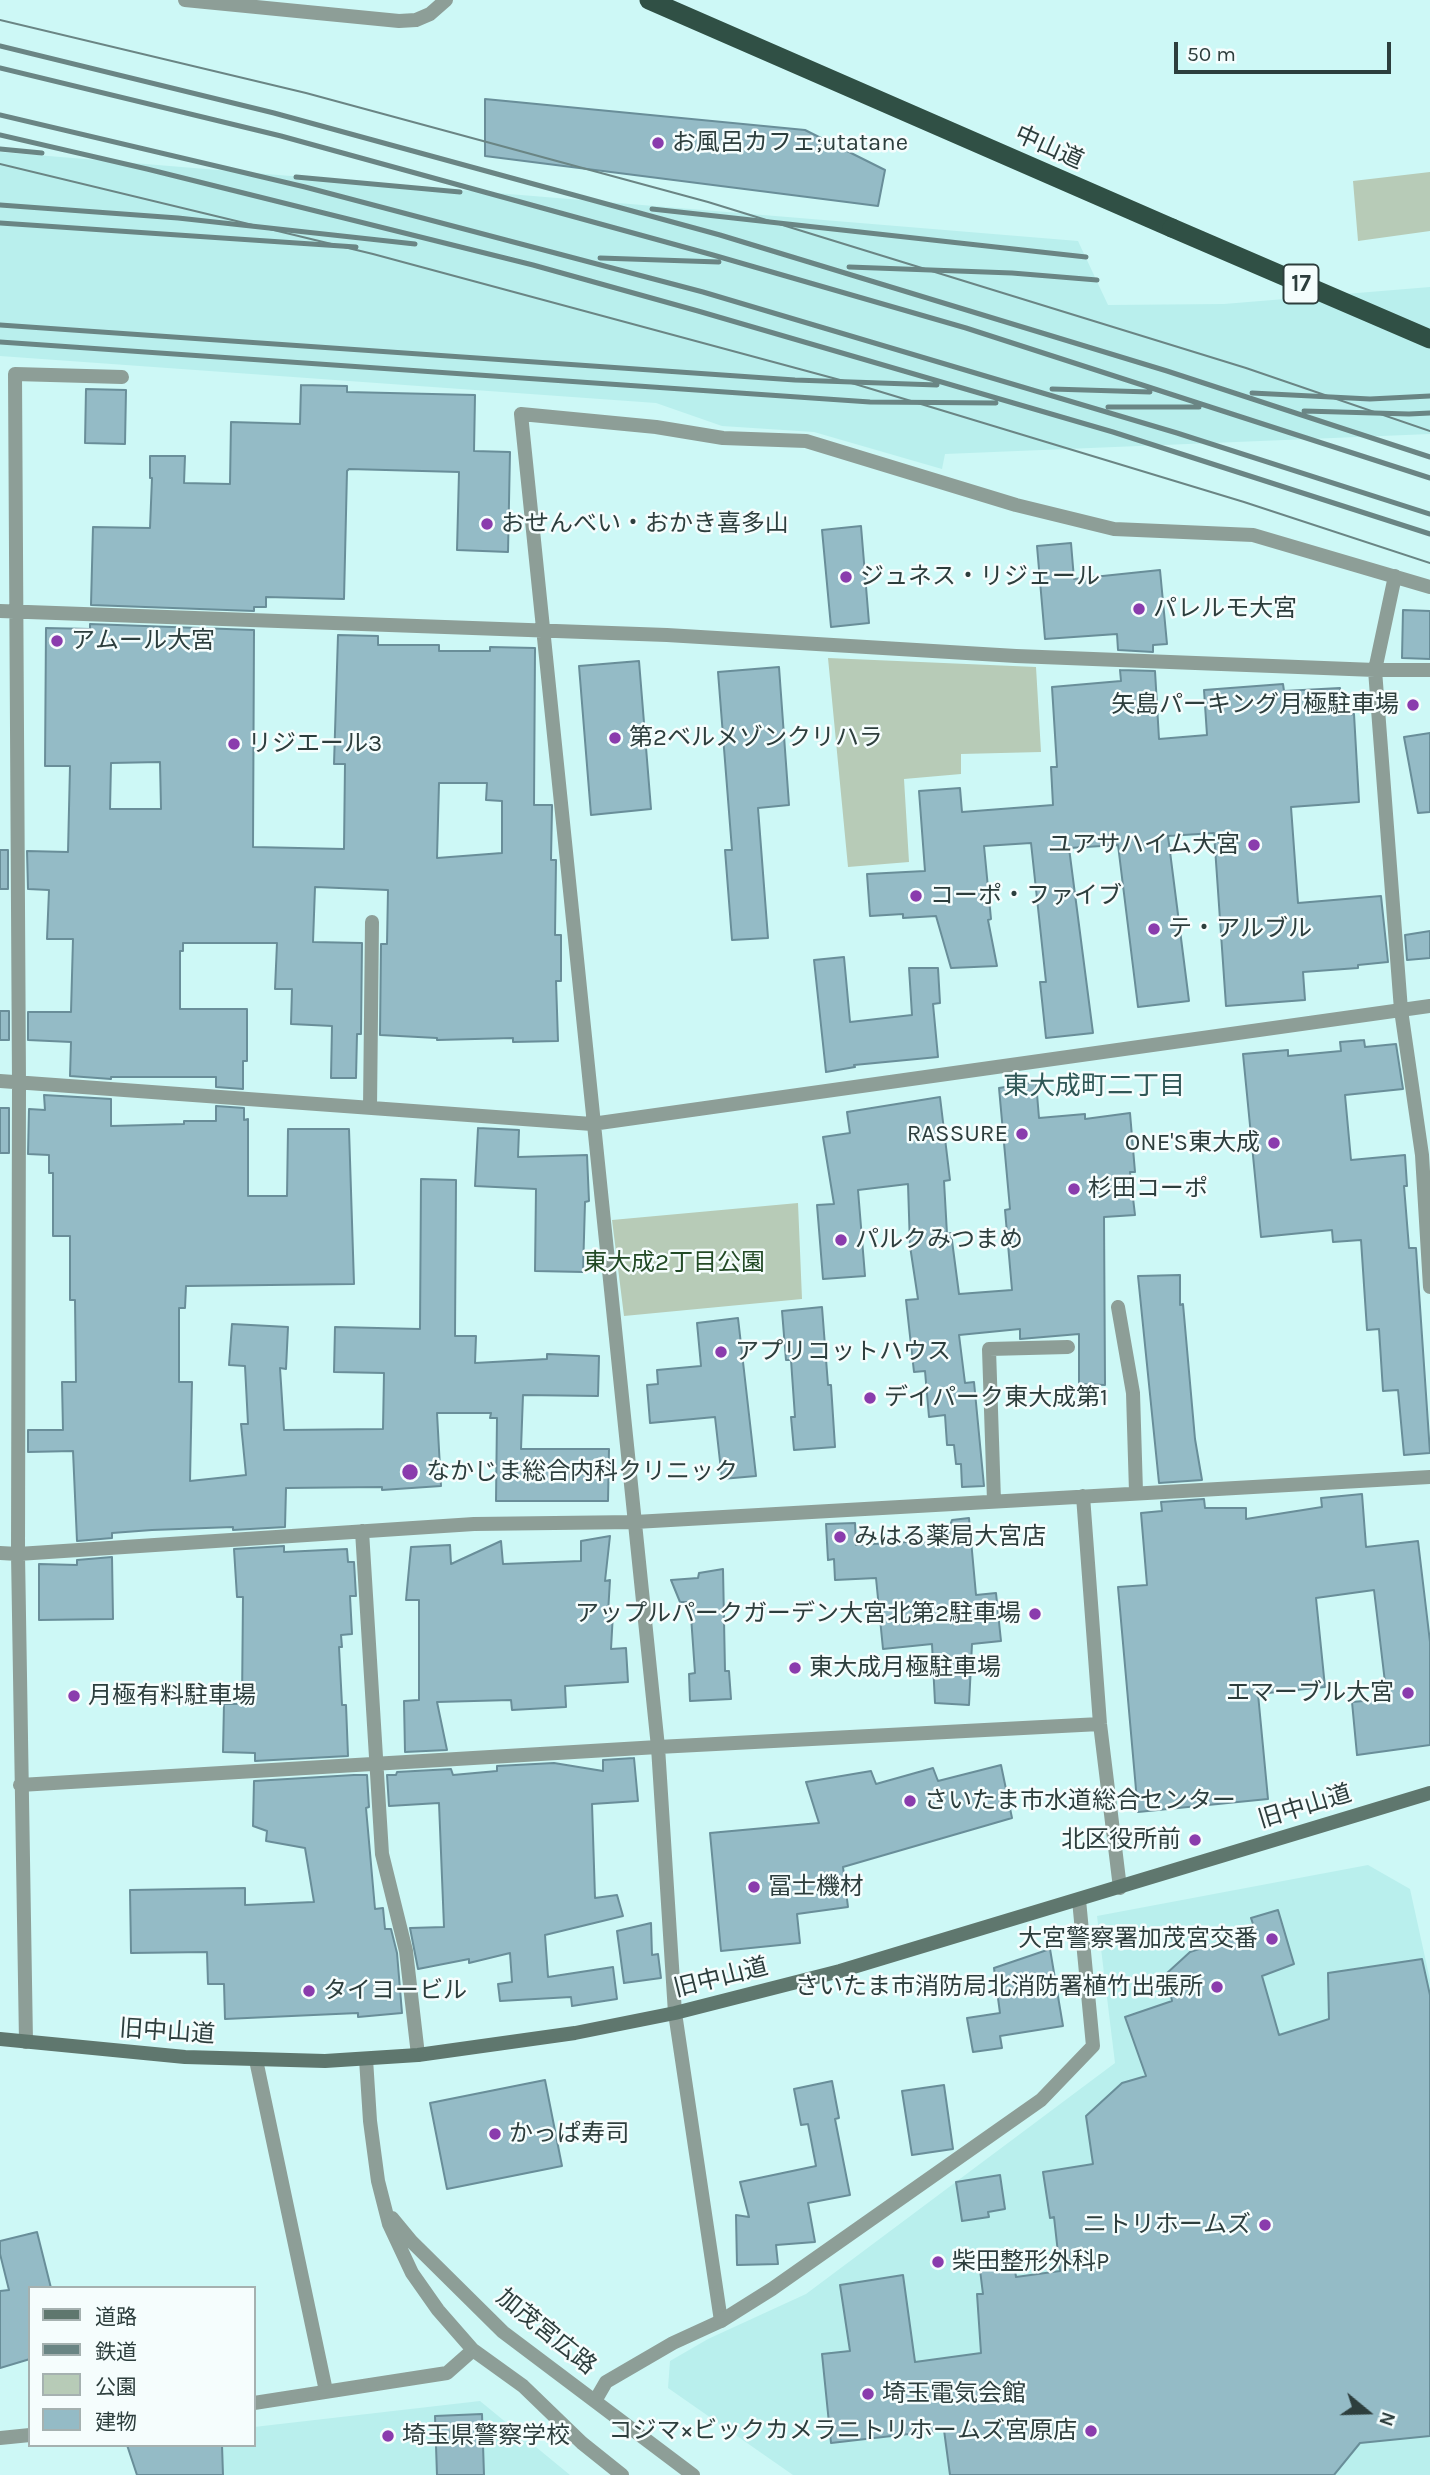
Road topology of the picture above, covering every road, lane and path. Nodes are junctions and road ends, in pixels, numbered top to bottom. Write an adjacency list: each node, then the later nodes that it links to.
1 (185, 0): 2 (street)
2 (446, 0)
3 (649, 0): 4 (highway, 中山道 / 17, bridge)
4 (1430, 340)
5 (122, 377): 9 (street)
6 (1395, 576): 7 (street); 10 (street); 11 (street)
7 (1430, 587)
8 (0, 611): 9 (street)
9 (16, 612): 10 (street); 17 (street)
10 (545, 631): 11 (street); 19 (street)
11 (1375, 670): 12 (street); 15 (street)
12 (1430, 670)
13 (372, 922): 18 (street)
14 (1430, 1006): 15 (street)
15 (1401, 1010): 19 (street); 20 (street)
16 (0, 1082): 17 (street)
17 (19, 1083): 18 (street); 30 (street)
18 (370, 1108): 19 (street)
19 (593, 1124): 27 (street)
20 (1430, 1287)
21 (1118, 1307): 24 (street)
22 (1068, 1347): 26 (street)
23 (1430, 1477): 24 (street)
24 (1136, 1493): 25 (street)
25 (1083, 1496): 26 (street); 31 (street)
26 (994, 1501): 27 (street)
27 (635, 1522): 28 (street); 32 (street)
28 (362, 1531): 30 (street); 33 (street)
29 (0, 1553): 30 (street)
30 (18, 1554): 34 (street)
31 (1100, 1724): 32 (street); 36 (street)
32 (658, 1747): 33 (street); 38 (street)
33 (377, 1763): 34 (street); 41 (street)
34 (20, 1785): 40 (street)
35 (1430, 1793): 36 (main road, 旧中山道)
36 (1120, 1888): 37 (main road, 旧中山道)
37 (1079, 1900): 38 (main road, 旧中山道); 45 (street)
38 (675, 2013): 41 (main road, 旧中山道); 45 (street)
39 (0, 2039): 40 (main road, 旧中山道)
40 (26, 2042): 43 (main road, 旧中山道)
41 (418, 2055): 42 (main road, 旧中山道)
42 (366, 2059): 43 (main road, 旧中山道); 44 (street, 加茂宮広路)
43 (256, 2060): 47 (street)
44 (384, 2209): 46 (street, 加茂宮広路); 48 (street, 加茂宮広路)
45 (722, 2321): 48 (street)
46 (473, 2350): 47 (street); 52 (street, 加茂宮広路)
47 (326, 2391): 49 (street)
48 (595, 2401): 53 (street, 加茂宮広路)
49 (256, 2403)
50 (28, 2435): 51 (street)
51 (0, 2438)
52 (622, 2475)
53 (693, 2475)

